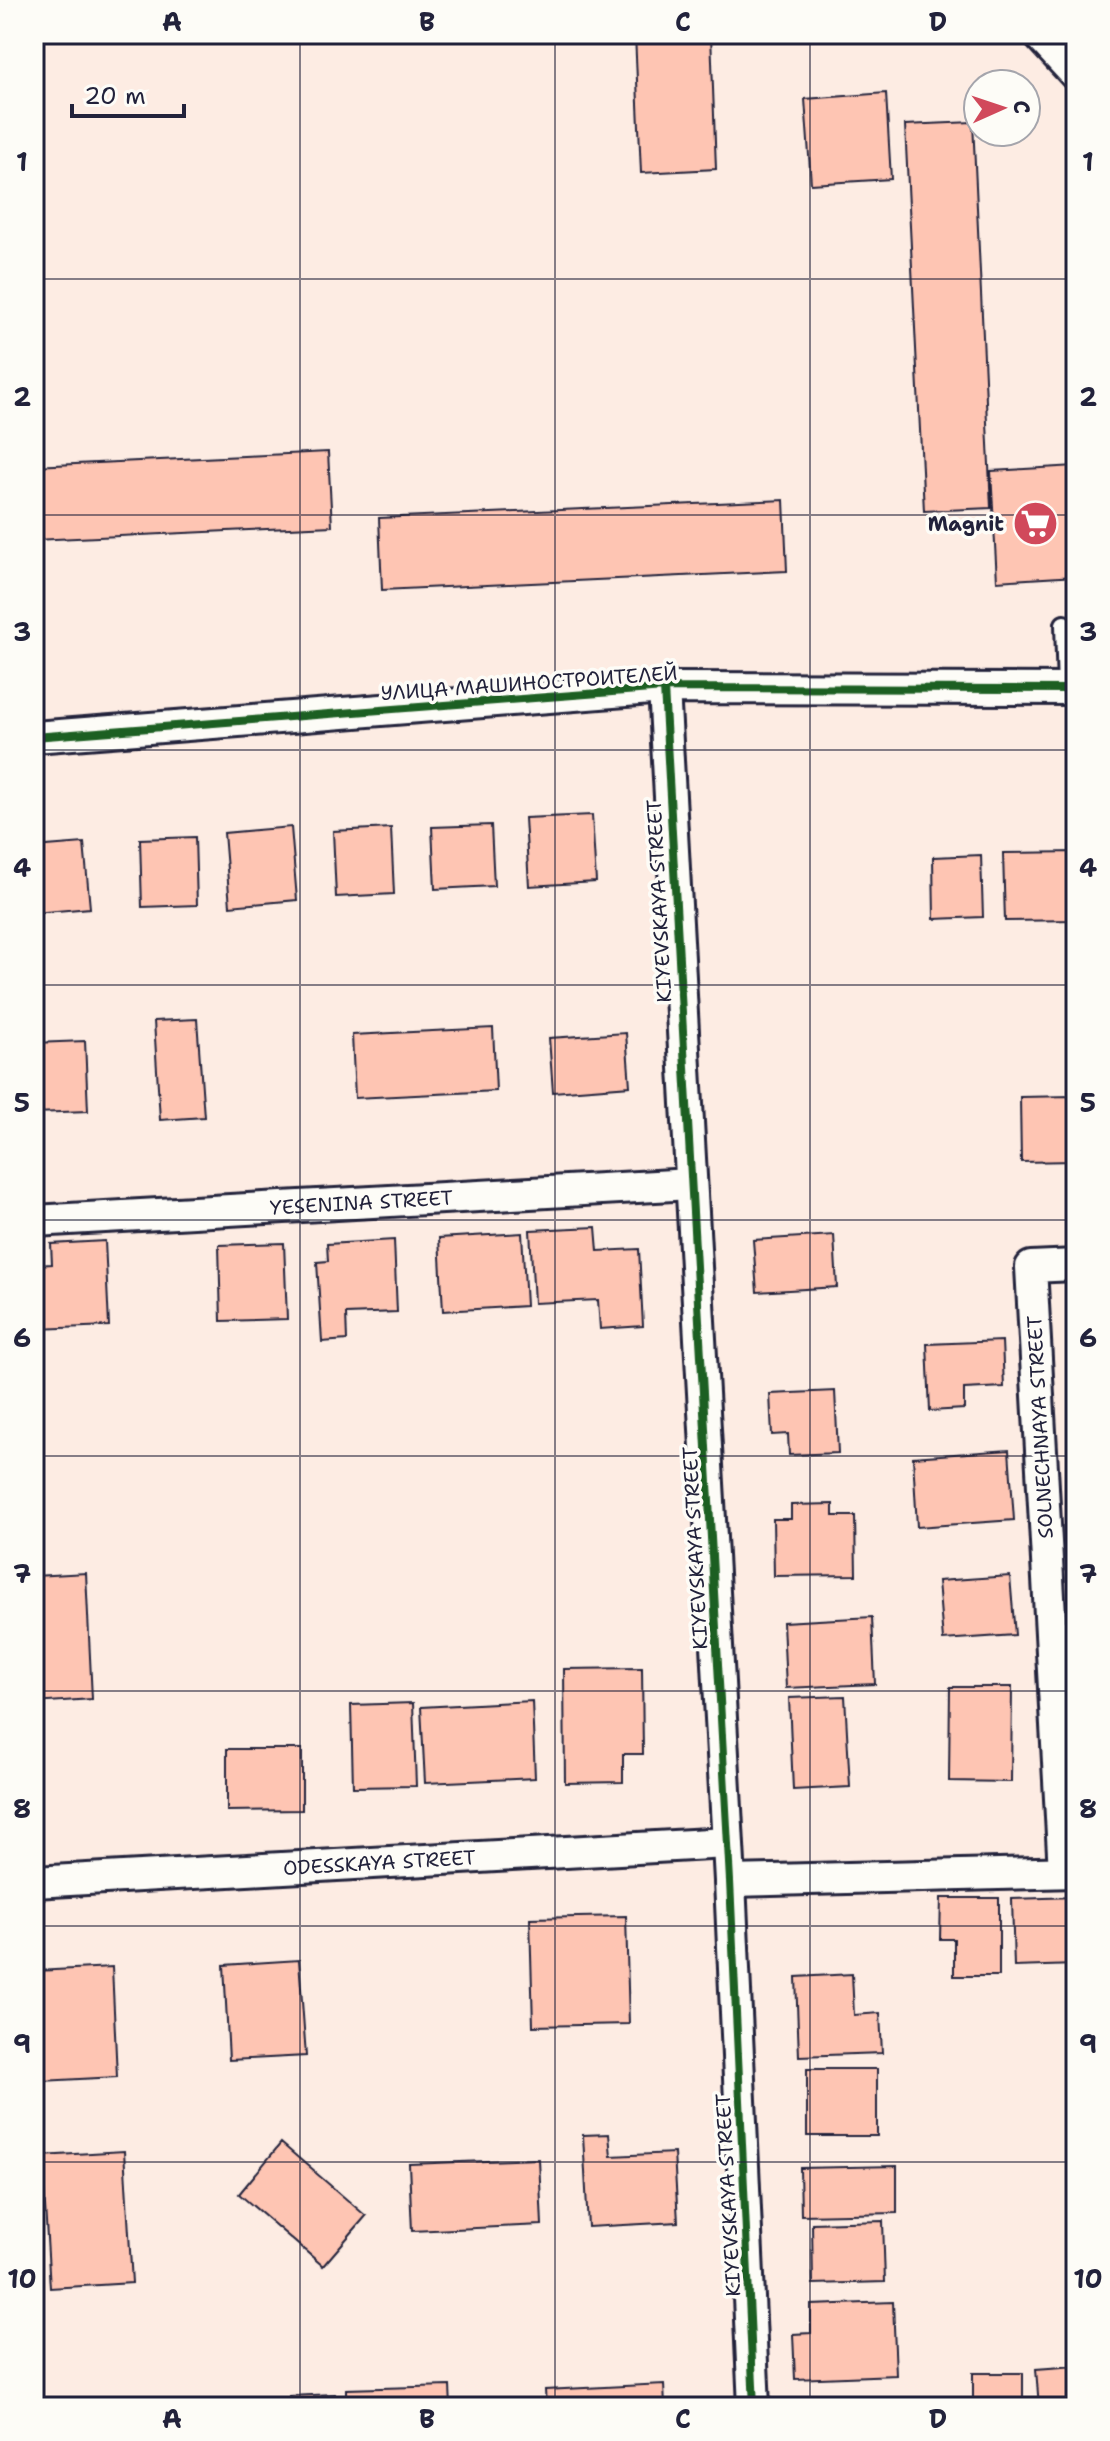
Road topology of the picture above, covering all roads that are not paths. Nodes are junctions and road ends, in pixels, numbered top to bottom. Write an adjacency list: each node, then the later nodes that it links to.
1 (1038, 34): 2 (street)
2 (1076, 75)
3 (1064, 624): 5 (lane)
4 (664, 688): 5 (street, УЛИЦА МАШИНОСТРОИТЕЛЕЙ); 6 (street, УЛИЦА МАШИНОСТРОИТЕЛЕЙ); 7 (street, KIYEVSKAYA STREET)
5 (1071, 689)
6 (34, 737)
7 (691, 1184): 8 (street, YESENINA STREET); 10 (street, KIYEVSKAYA STREET)
8 (34, 1221)
9 (1076, 1265): 11 (street, SOLNECHNAYA STREET)
10 (727, 1843): 12 (street, KIYEVSKAYA STREET); 13 (street, ODESSKAYA STREET)
11 (1070, 1872): 12 (street)
12 (730, 1881): 14 (street, KIYEVSKAYA STREET)
13 (34, 1882)
14 (754, 2407)

